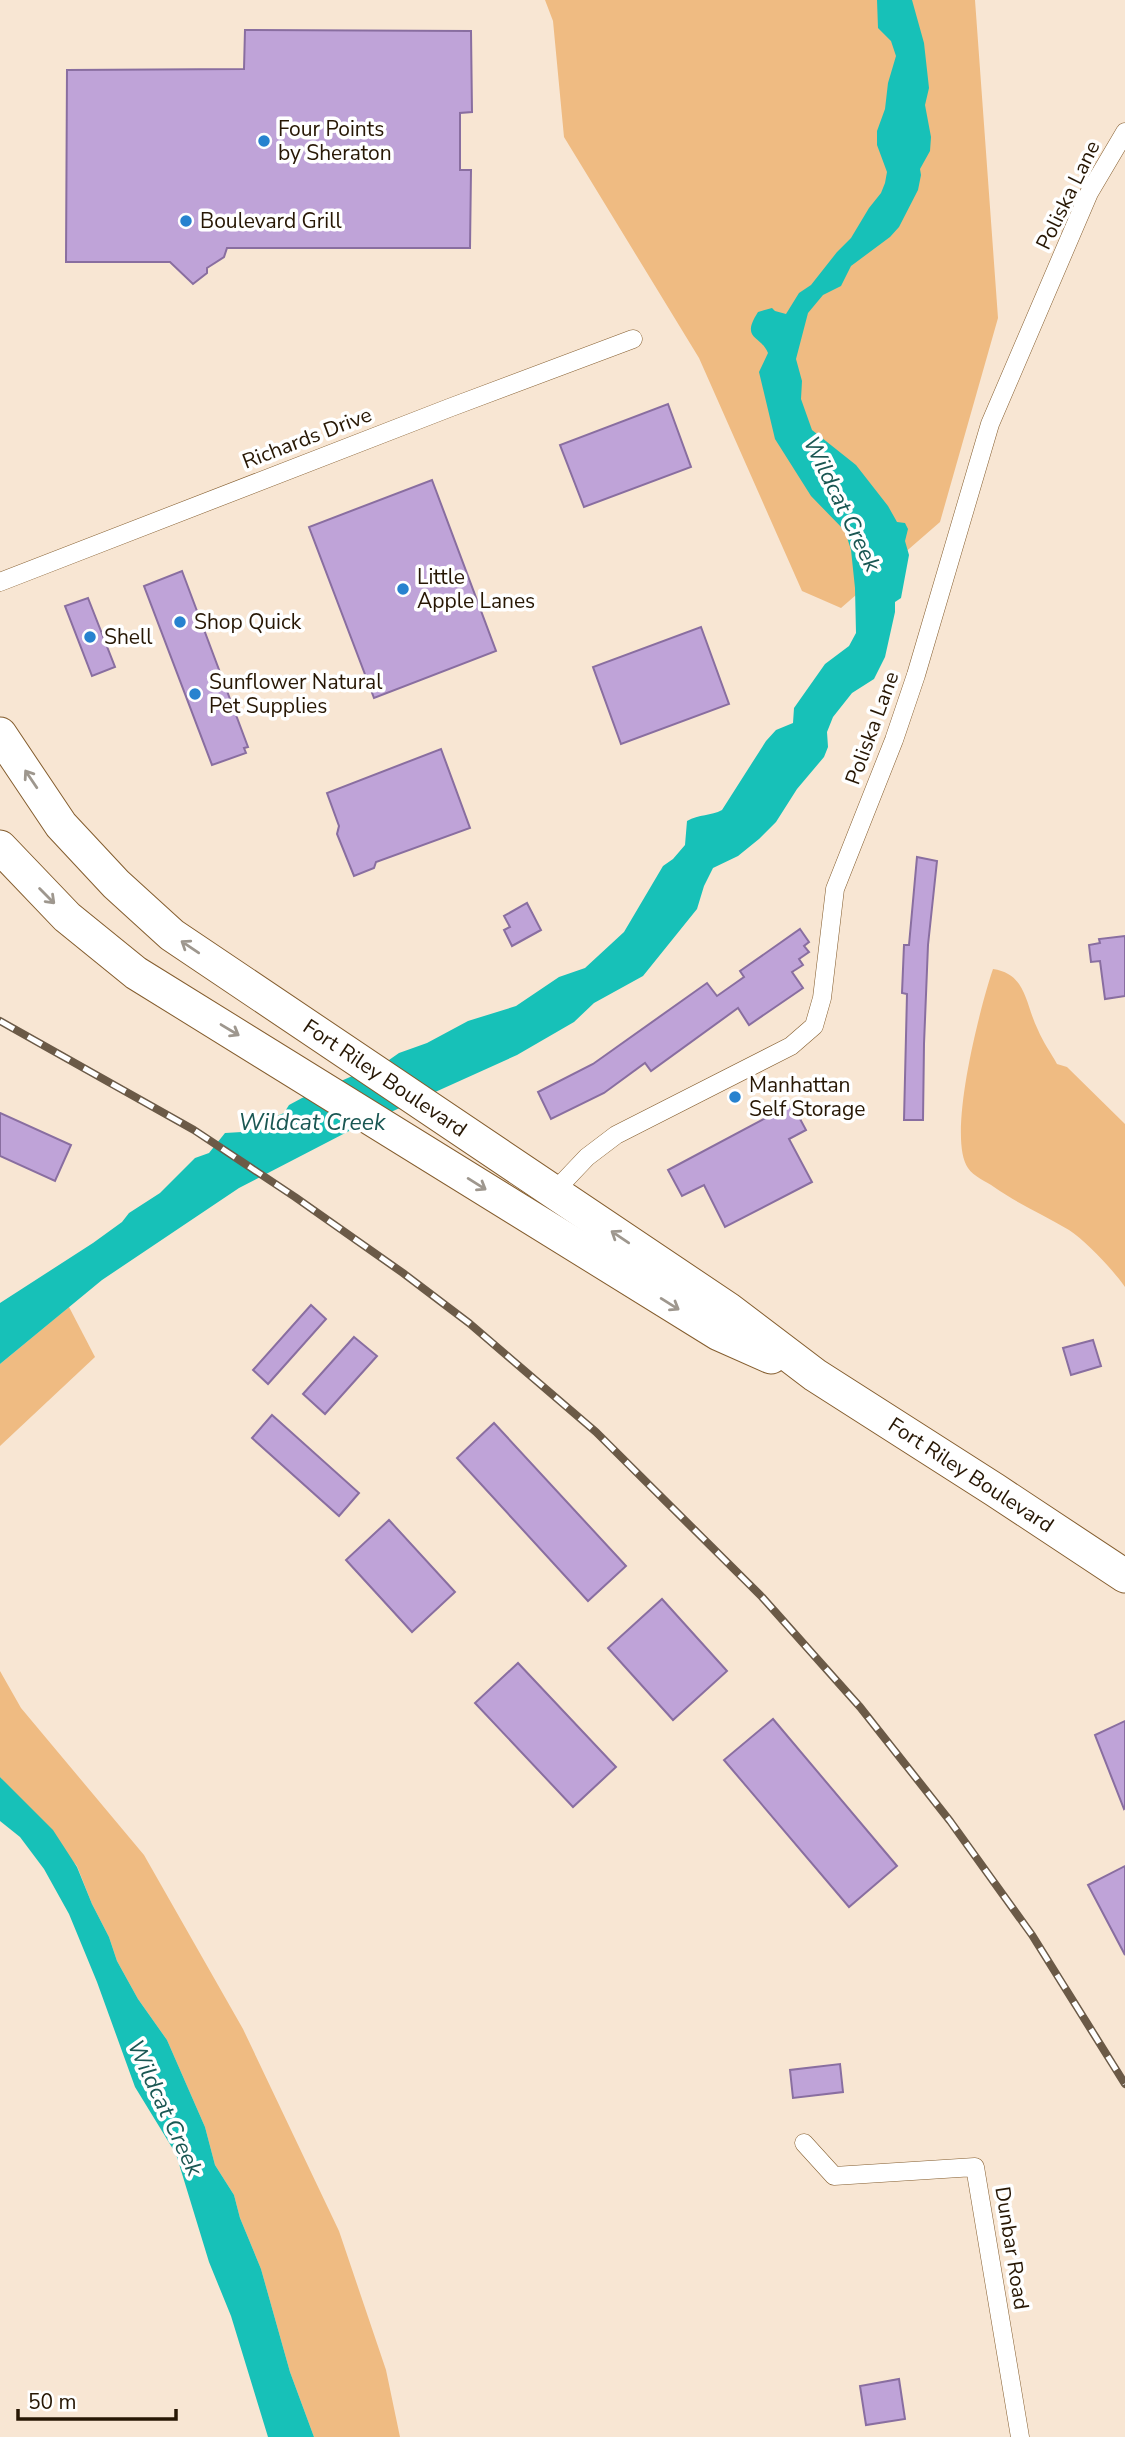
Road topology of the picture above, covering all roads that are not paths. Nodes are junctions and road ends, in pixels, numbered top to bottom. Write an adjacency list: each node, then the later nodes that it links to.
1 (1125, 132): 6 (street, Poliska Lane)
2 (632, 340): 3 (street, Richards Drive)
3 (0, 582)
4 (0, 734): 6 (highway, Fort Riley Boulevard, one-way to 4)
5 (0, 847): 7 (highway, Fort Riley Boulevard, one-way to 7)
6 (554, 1193): 7 (street, Poliska Lane); 8 (highway, Fort Riley Boulevard, one-way to 6)
7 (529, 1216): 8 (highway, Fort Riley Boulevard, one-way to 8)
8 (815, 1375): 9 (highway, Fort Riley Boulevard)
9 (1125, 1576)
10 (804, 2143): 11 (street, Dunbar Road)
11 (1020, 2437)

